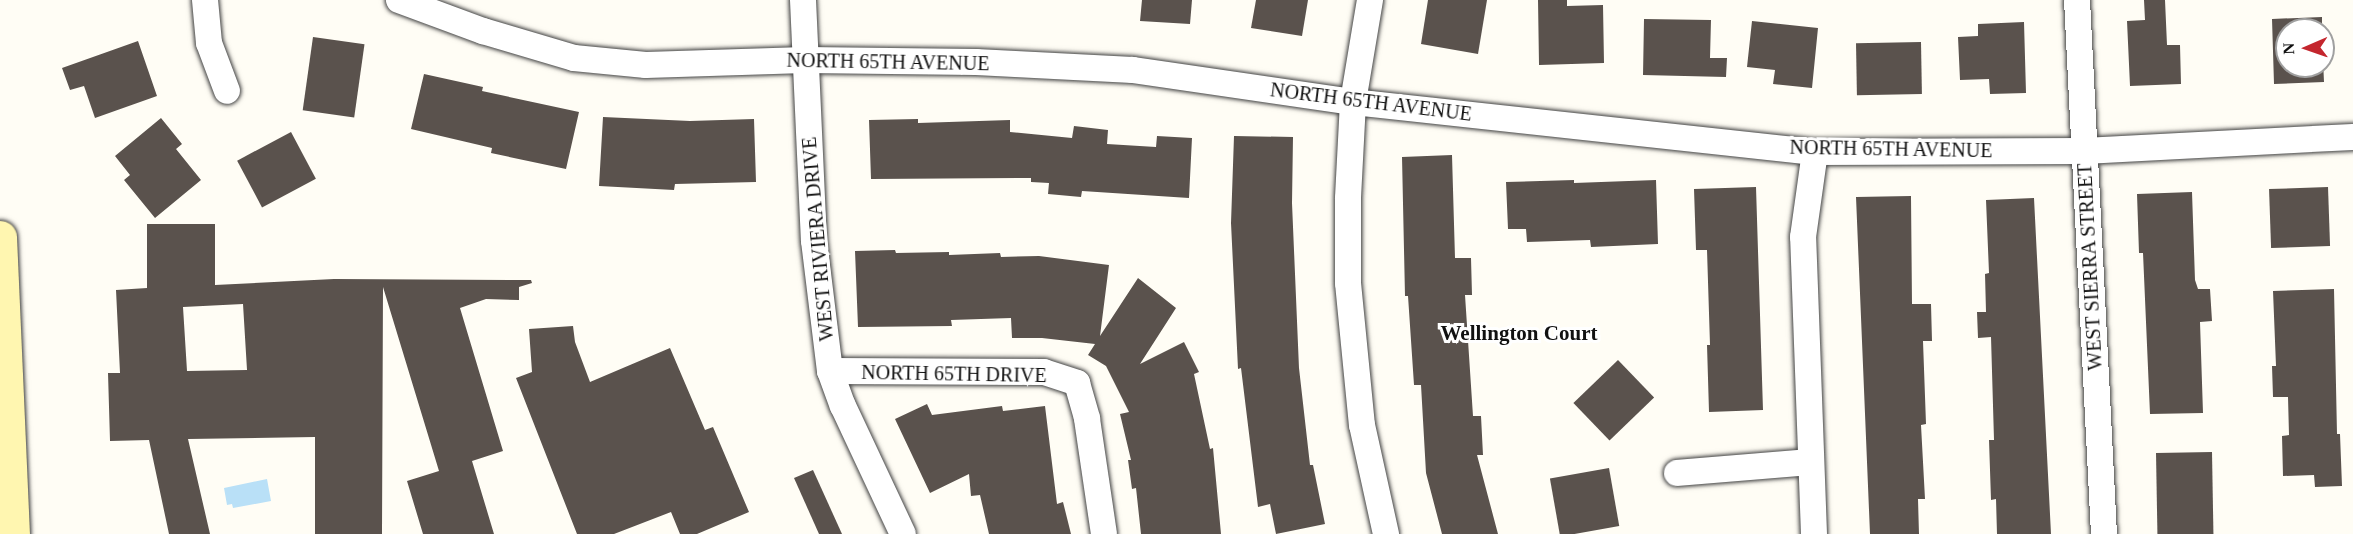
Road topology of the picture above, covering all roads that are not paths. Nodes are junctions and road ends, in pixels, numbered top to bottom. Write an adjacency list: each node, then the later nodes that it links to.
1 (205, 0): 7 (street)
2 (399, 0): 6 (street, NORTH 65TH AVENUE)
3 (802, 0): 6 (street, WEST RIVIERA DRIVE)
4 (1370, 0): 8 (street)
5 (2076, 0): 10 (street, WEST SIERRA STREET)
6 (805, 60): 8 (street, NORTH 65TH AVENUE); 13 (street, WEST RIVIERA DRIVE)
7 (227, 91)
8 (1353, 102): 11 (street, NORTH 65TH AVENUE); 19 (street)
9 (2353, 138): 10 (street, NORTH 65TH AVENUE)
10 (2084, 151): 11 (street, NORTH 65TH AVENUE); 21 (street, WEST SIERRA STREET)
11 (1815, 152): 14 (street)
12 (0, 237): 16 (main road)
13 (830, 371): 17 (street, WEST RIVIERA DRIVE); 18 (street, NORTH 65TH DRIVE)
14 (1810, 462): 15 (street); 20 (street)
15 (1677, 473)
16 (13, 534)
17 (903, 534)
18 (1104, 534)
19 (1386, 534)
20 (1814, 534)
21 (2104, 534)

